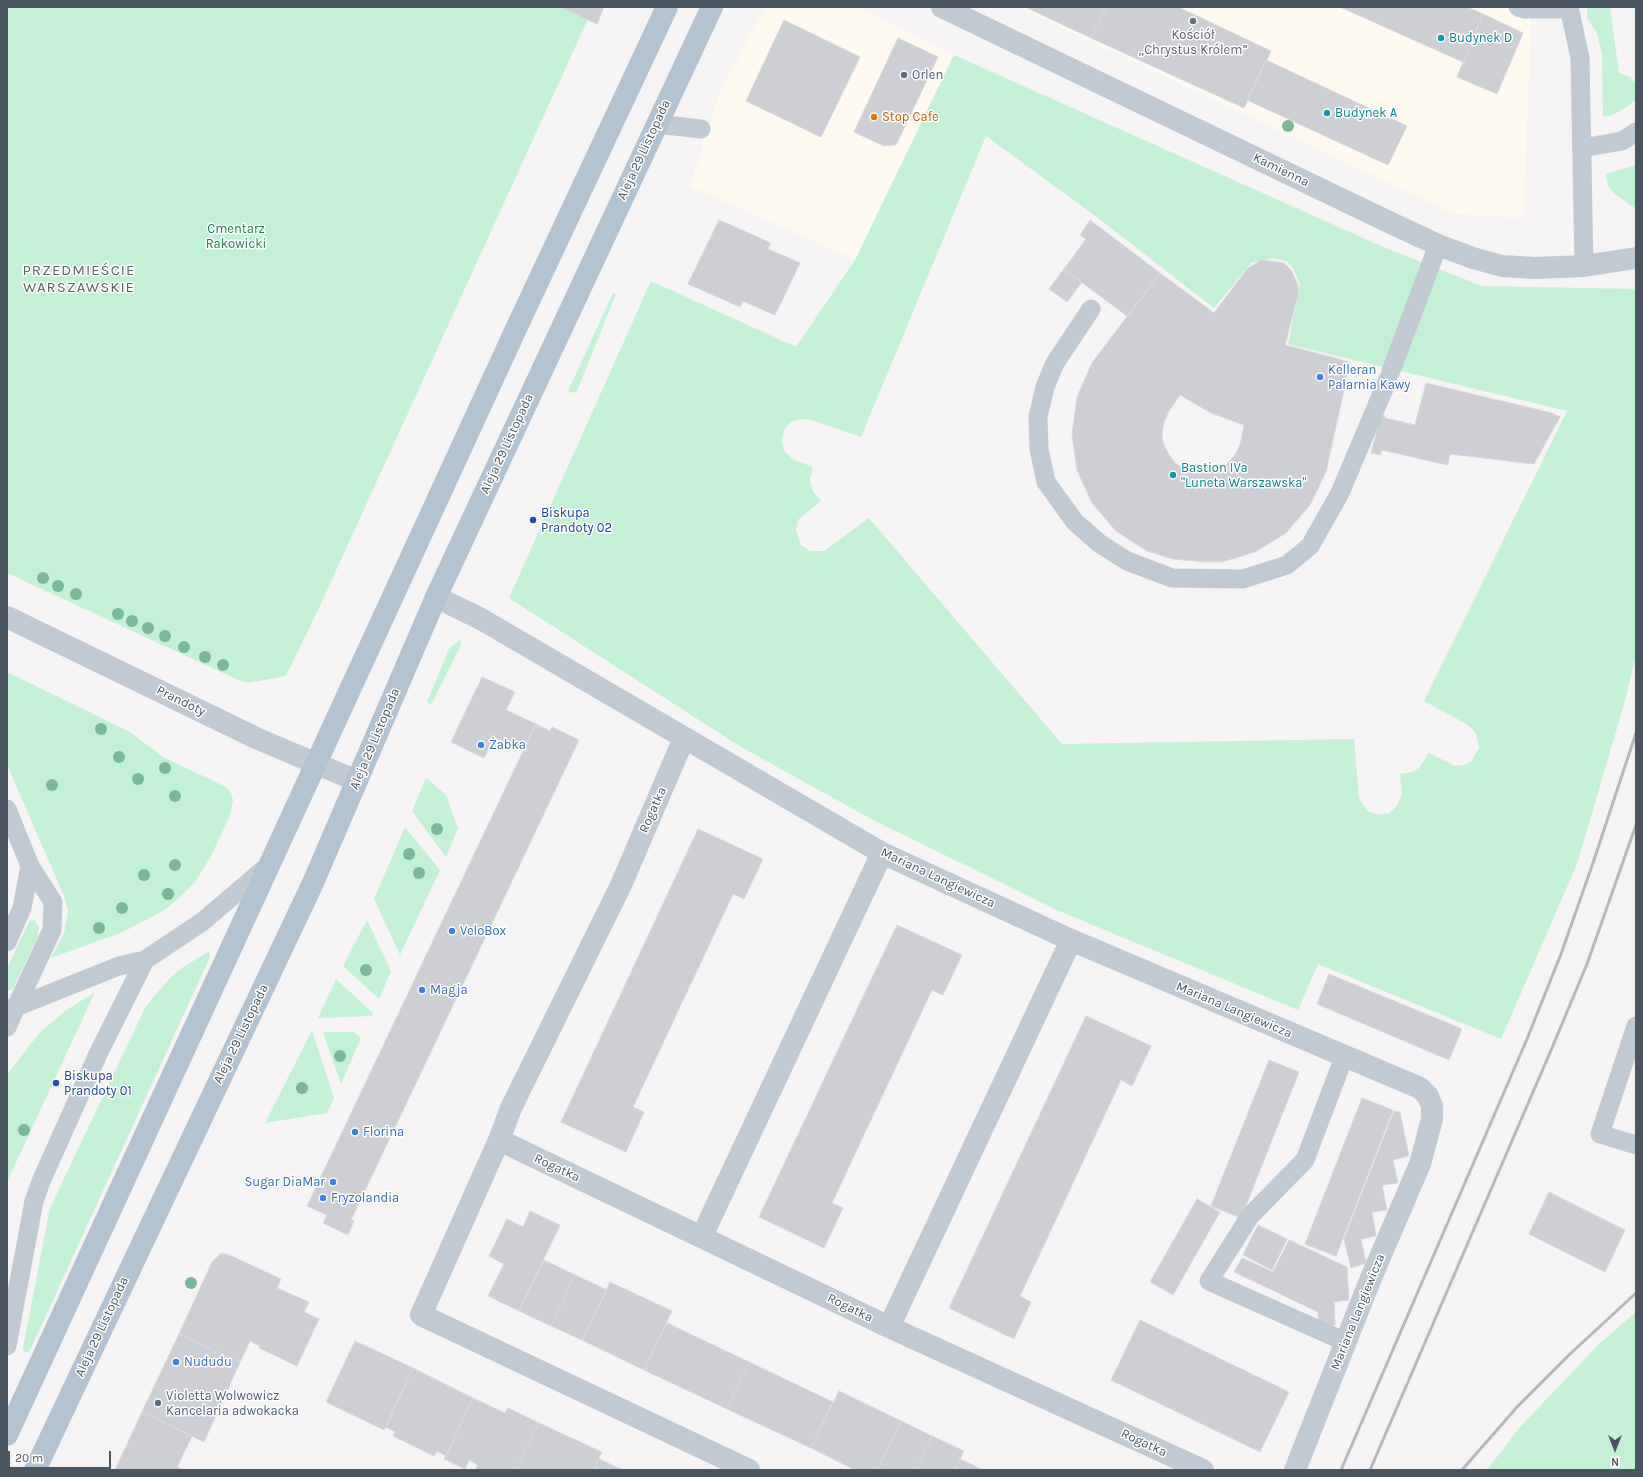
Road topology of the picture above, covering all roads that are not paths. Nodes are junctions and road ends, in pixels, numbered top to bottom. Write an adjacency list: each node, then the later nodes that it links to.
1 (667, 7): 17 (main road)
2 (712, 7): 6 (main road, Aleja 29 Listopada)
3 (942, 7): 10 (street, Kamienna)
4 (1518, 7): 5 (lane)
5 (1569, 8): 9 (lane)
6 (656, 124): 7 (lane); 14 (main road, Aleja 29 Listopada)
7 (701, 129)
8 (1636, 132): 9 (lane)
9 (1582, 148): 12 (lane)
10 (1438, 245): 12 (street, Kamienna); 13 (lane)
11 (1636, 258): 12 (street, Kamienna)
12 (1584, 266)
13 (1092, 309)
14 (436, 597): 16 (street); 18 (main road, Aleja 29 Listopada)
15 (7, 617): 17 (street, Prandoty)
16 (684, 738): 20 (street, Mariana Langiewicza); 30 (street, Rogatka)
17 (316, 763): 18 (street, Prandoty); 21 (main road)
18 (357, 781): 37 (main road, Aleja 29 Listopada)
19 (7, 810): 22 (lane)
20 (882, 853): 23 (street, Mariana Langiewicza); 32 (street)
21 (269, 864): 25 (lane); 36 (main road)
22 (30, 866): 24 (lane); 26 (lane)
23 (1071, 940): 29 (street, Mariana Langiewicza); 33 (street)
24 (7, 942)
25 (145, 960): 26 (lane); 35 (lane)
26 (12, 1007): 28 (lane)
27 (1636, 1026): 31 (lane)
28 (7, 1027)
29 (1344, 1057): 34 (street, Mariana Langiewicza); 34 (lane)
30 (499, 1140): 32 (street, Rogatka); 38 (street, Rogatka)
31 (1636, 1145)
32 (702, 1236): 33 (street, Rogatka)
33 (889, 1327): 39 (street, Rogatka)
34 (1346, 1342): 40 (street, Mariana Langiewicza)
35 (7, 1346)
36 (7, 1435)
37 (35, 1470)
38 (749, 1470)
39 (1203, 1470)
40 (1295, 1470)

